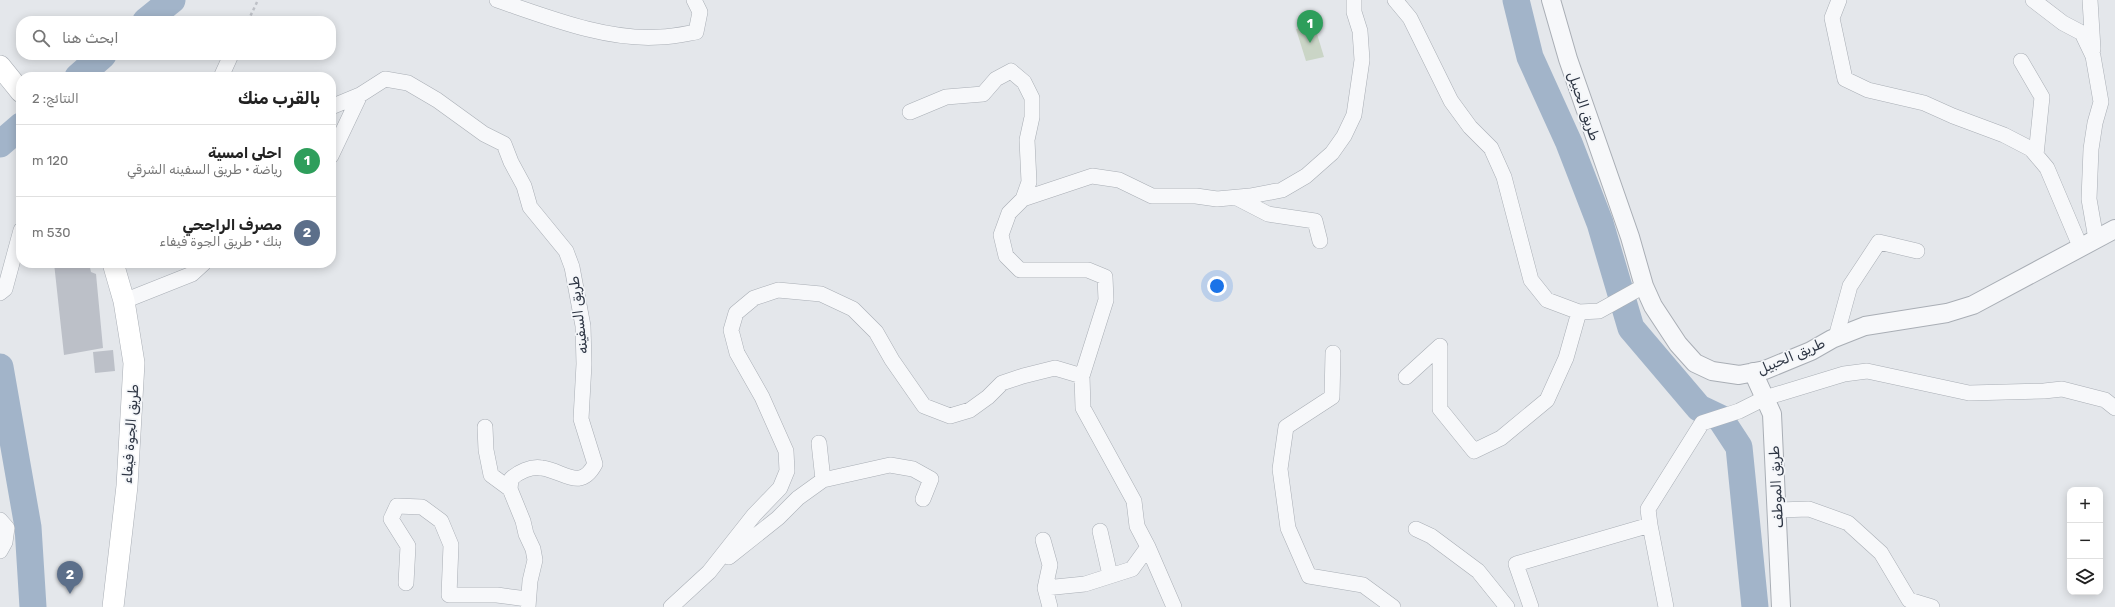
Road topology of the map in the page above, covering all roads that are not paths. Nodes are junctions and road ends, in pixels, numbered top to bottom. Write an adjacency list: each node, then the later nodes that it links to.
1 (497, 0): 2 (street)
2 (694, 0)
3 (1354, 0): 20 (street)
4 (1395, 0): 32 (street)
5 (1551, 0): 29 (street, طريق الحبيل)
6 (1839, 0): 19 (street)
7 (2033, 0): 9 (street)
8 (2090, 0): 9 (street)
9 (2093, 56): 24 (street)
10 (228, 60): 13 (street)
11 (2021, 62): 19 (street)
12 (0, 66): 14 (main road)
13 (222, 72)
14 (16, 86)
15 (360, 95): 16 (street, طريق السفينه); 18 (street); 43 (street, طريق السفينه)
16 (336, 105)
17 (910, 112): 21 (street)
18 (336, 145)
19 (2036, 155): 24 (street)
20 (1236, 198): 21 (street); 23 (street)
21 (1023, 199): 36 (street)
22 (2115, 229): 24 (street, طريق الحبيل)
23 (1320, 241)
24 (2088, 243): 33 (street, طريق الحبيل)
25 (16, 248): 30 (street)
26 (1918, 251): 33 (street)
27 (114, 268): 31 (main road, طريق الجوة فيفاء)
28 (199, 268): 31 (street)
29 (1644, 286): 32 (street); 35 (street, طريق الحبيل)
30 (0, 293)
31 (124, 300): 58 (main road, طريق الجوة فيفاء)
32 (1579, 312): 37 (street)
33 (1836, 337): 35 (street, طريق الحبيل)
34 (1333, 354): 62 (street)
35 (1753, 372): 38 (street, طريق الموطف)
36 (1082, 376): 51 (street); 53 (street)
37 (1406, 377)
38 (1765, 398): 39 (street); 45 (street, طريق الموطف); 47 (street)
39 (2115, 408)
40 (485, 427): 43 (street)
41 (819, 443): 42 (street)
42 (823, 480): 44 (street); 53 (street)
43 (510, 489): 57 (street)
44 (923, 499)
45 (1778, 510): 66 (street, طريق الموطف); 67 (street)
46 (0, 520): 52 (street)
47 (1650, 525): 64 (street); 65 (street)
48 (1416, 529): 63 (street)
49 (1100, 531): 54 (street)
50 (1044, 540): 56 (street)
51 (1148, 547): 54 (street); 61 (street)
52 (0, 551)
53 (709, 572): 59 (street)
54 (1110, 575): 56 (street)
55 (406, 583): 57 (street)
56 (1045, 588): 60 (street)
57 (528, 603)
58 (113, 607)
59 (671, 607)
60 (1050, 607)
61 (1174, 607)
62 (1393, 607)
63 (1507, 607)
64 (1531, 607)
65 (1666, 607)
66 (1781, 607)
67 (1932, 607)

